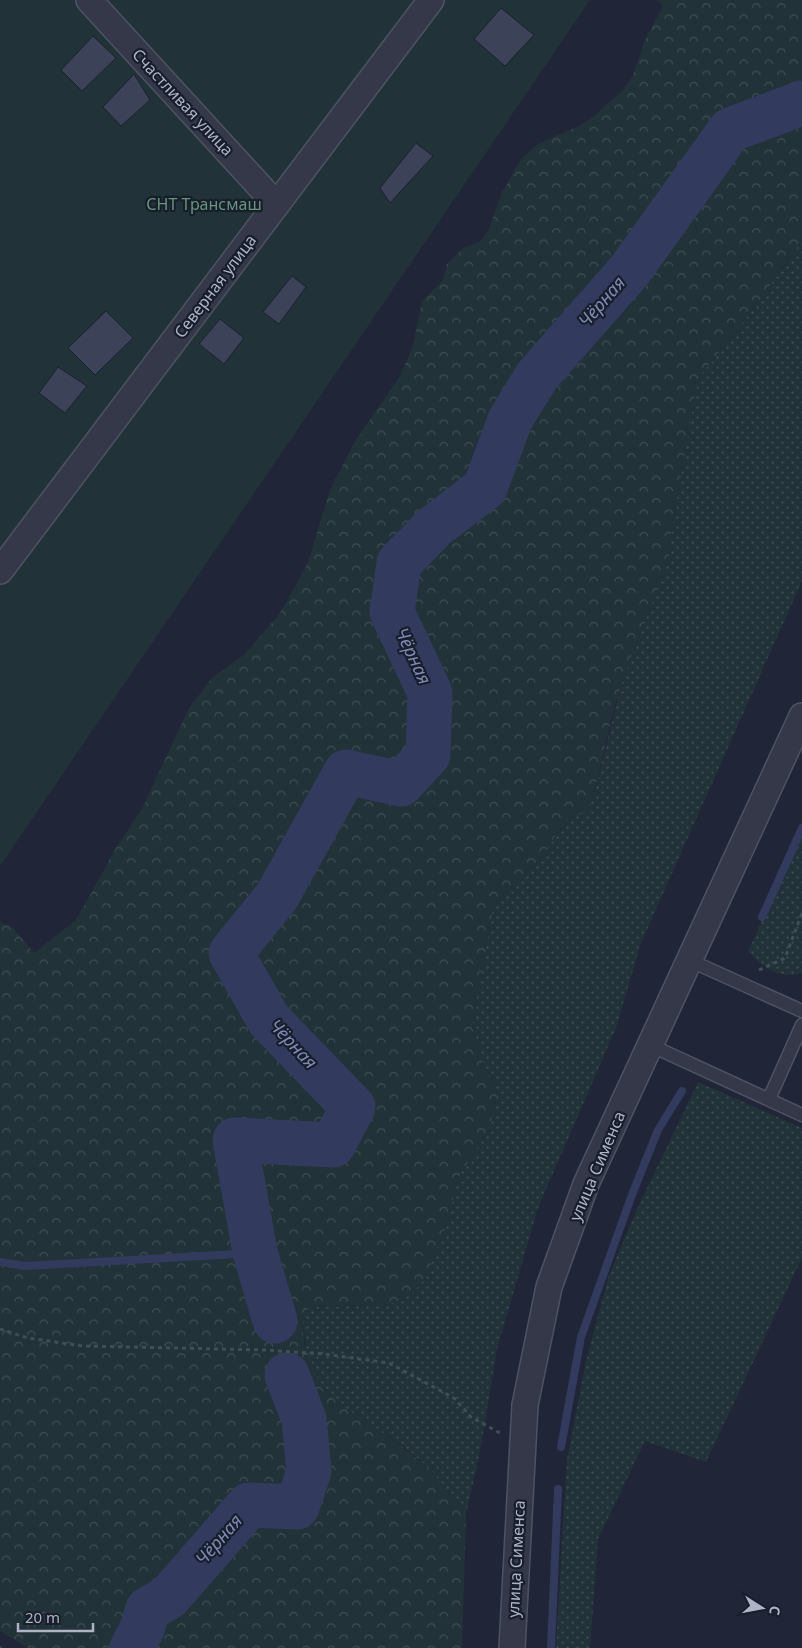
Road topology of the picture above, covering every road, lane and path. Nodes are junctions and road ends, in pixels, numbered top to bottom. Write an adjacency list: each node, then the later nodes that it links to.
1 (89, 0): 3 (street, Счастливая улица)
2 (431, 0): 3 (street, Северная улица)
3 (276, 204): 4 (street, Северная улица)
4 (0, 571)
5 (802, 716): 7 (street, улица Сименса)
6 (802, 913): 8 (path)
7 (691, 960): 9 (lane); 11 (street, улица Сименса)
8 (758, 970)
9 (802, 1011)
10 (802, 1025): 12 (lane)
11 (652, 1046): 12 (lane); 15 (street, улица Сименса)
12 (769, 1099): 13 (lane)
13 (802, 1115)
14 (0, 1329): 15 (path)
15 (524, 1440): 16 (street, улица Сименса)
16 (512, 1648)

